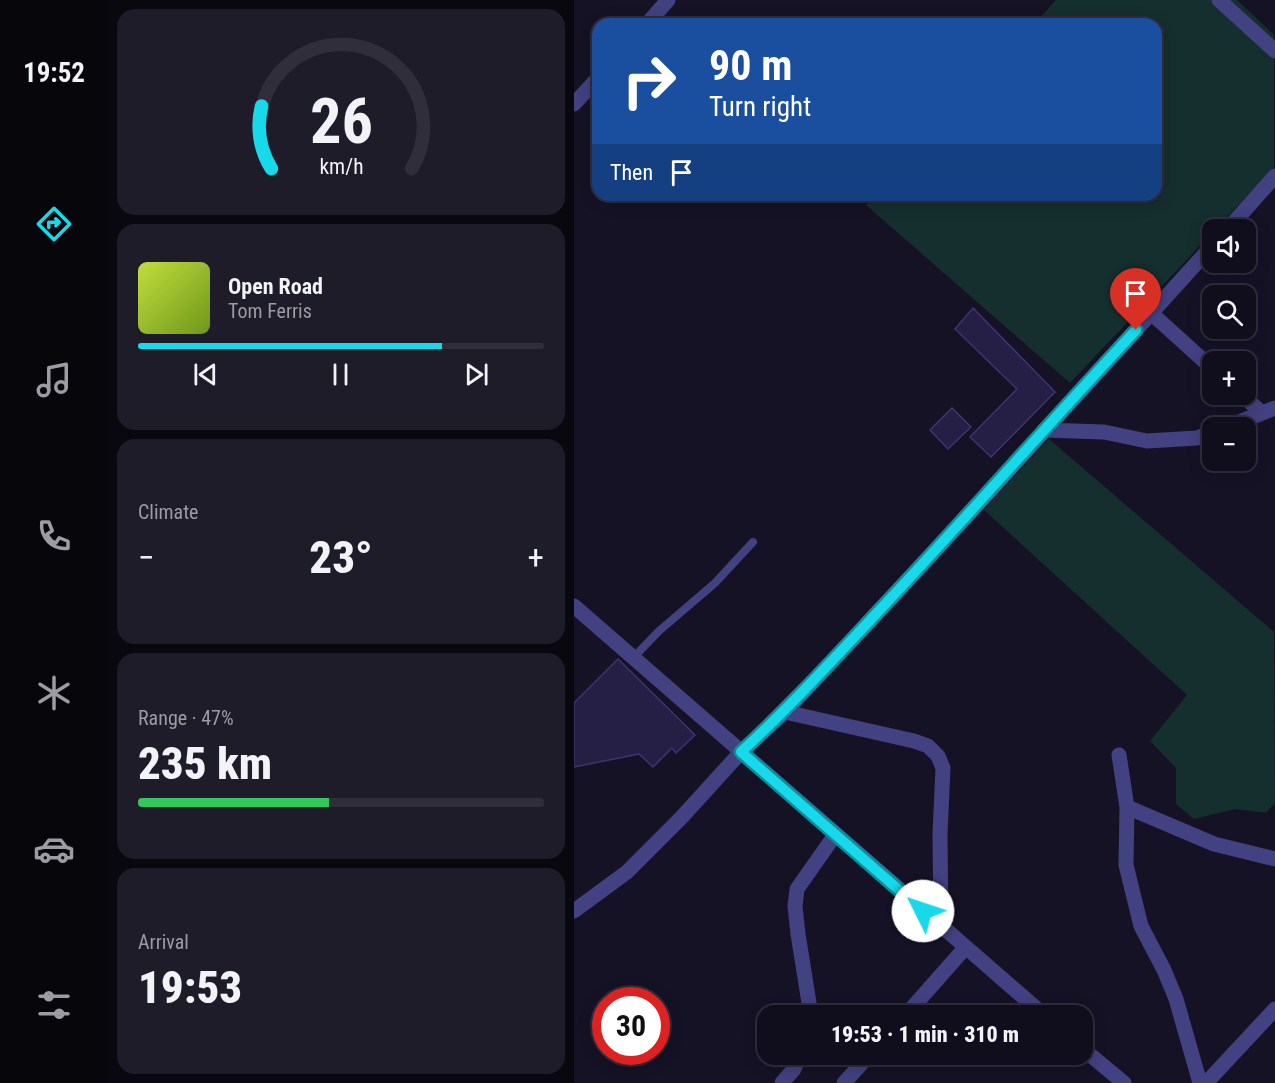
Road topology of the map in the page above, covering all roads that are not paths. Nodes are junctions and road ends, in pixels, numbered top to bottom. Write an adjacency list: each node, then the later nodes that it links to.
1 (668, 0): 3 (street)
2 (1219, 0): 4 (street)
3 (652, 18)
4 (1274, 51)
5 (592, 84): 6 (street)
6 (574, 104)
7 (1274, 176): 8 (street)
8 (1237, 219)
9 (1202, 257): 10 (street)
10 (1151, 313): 11 (street); 14 (street)
11 (1202, 359)
12 (1268, 411): 13 (street)
13 (1252, 417)
14 (1044, 430): 15 (street); 19 (street)
15 (1202, 436)
16 (753, 542): 18 (lane)
17 (574, 606): 18 (street)
18 (633, 658): 20 (street)
19 (785, 712): 20 (street); 26 (street)
20 (741, 752): 23 (street); 25 (street)
21 (1120, 755): 22 (street)
22 (1127, 807): 24 (street); 38 (street)
23 (835, 835): 26 (street); 28 (street)
24 (1274, 860)
25 (574, 911)
26 (941, 927): 27 (street)
27 (965, 948): 29 (street); 30 (street)
28 (809, 1005)
29 (915, 1005)
30 (1032, 1005)
31 (1274, 1009): 39 (street)
32 (1093, 1057): 37 (street)
33 (796, 1065): 35 (street)
34 (860, 1065): 36 (street)
35 (782, 1083)
36 (844, 1083)
37 (1124, 1083)
38 (1200, 1083)
39 (1206, 1083)

